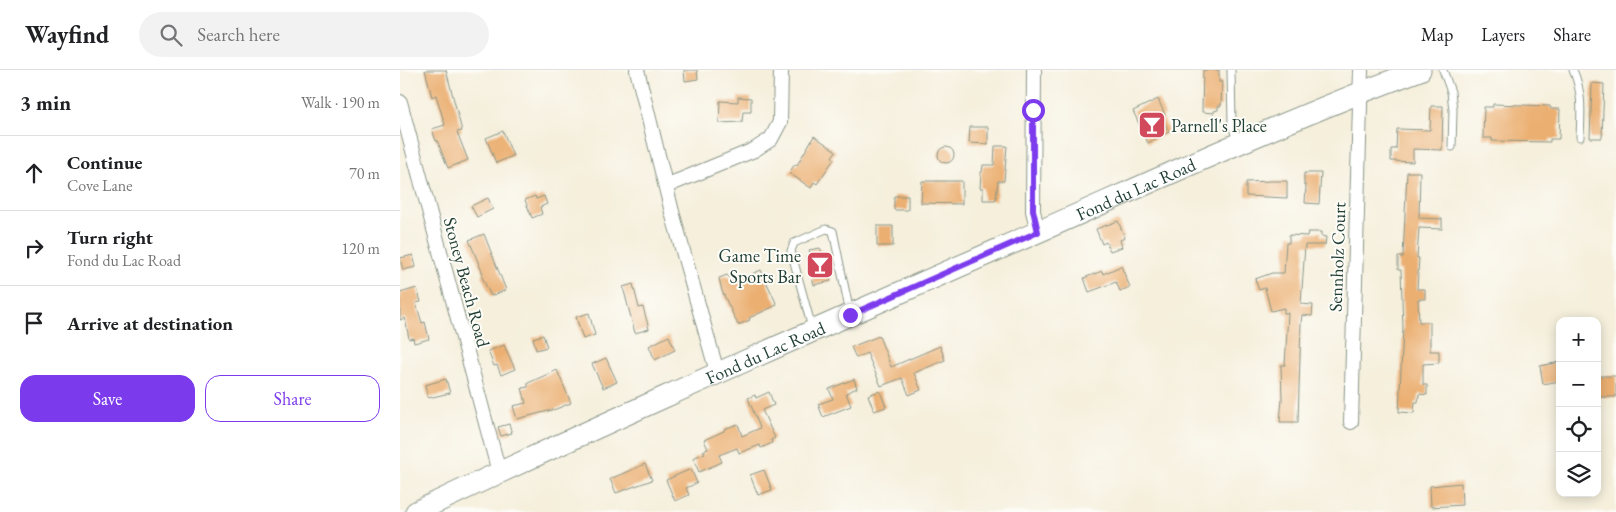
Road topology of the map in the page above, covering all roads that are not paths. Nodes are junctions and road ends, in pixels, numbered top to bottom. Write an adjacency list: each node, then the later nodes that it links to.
1 (637, 70): 14 (street)
2 (781, 70): 14 (street)
3 (1034, 70): 15 (street)
4 (1230, 70): 12 (lane)
5 (1361, 70): 9 (street, Sennholz Court)
6 (1420, 70): 9 (main road, Fond du Lac Road)
7 (1443, 70): 13 (lane)
8 (1573, 70): 11 (lane)
9 (1360, 92): 12 (main road, Fond du Lac Road); 19 (street, Sennholz Court)
10 (400, 102): 20 (street, Stoney Beach Road)
11 (1580, 137)
12 (1238, 144): 15 (main road, Fond du Lac Road)
13 (1452, 148)
14 (666, 186): 18 (street)
15 (1038, 232): 16 (main road, Fond du Lac Road)
16 (850, 315): 17 (main road, Fond du Lac Road); 17 (lane)
17 (813, 330): 18 (main road, Fond du Lac Road)
18 (717, 372): 20 (main road, Fond du Lac Road)
19 (1351, 422)
20 (499, 472): 21 (main road, Fond du Lac Road)
21 (416, 512)

